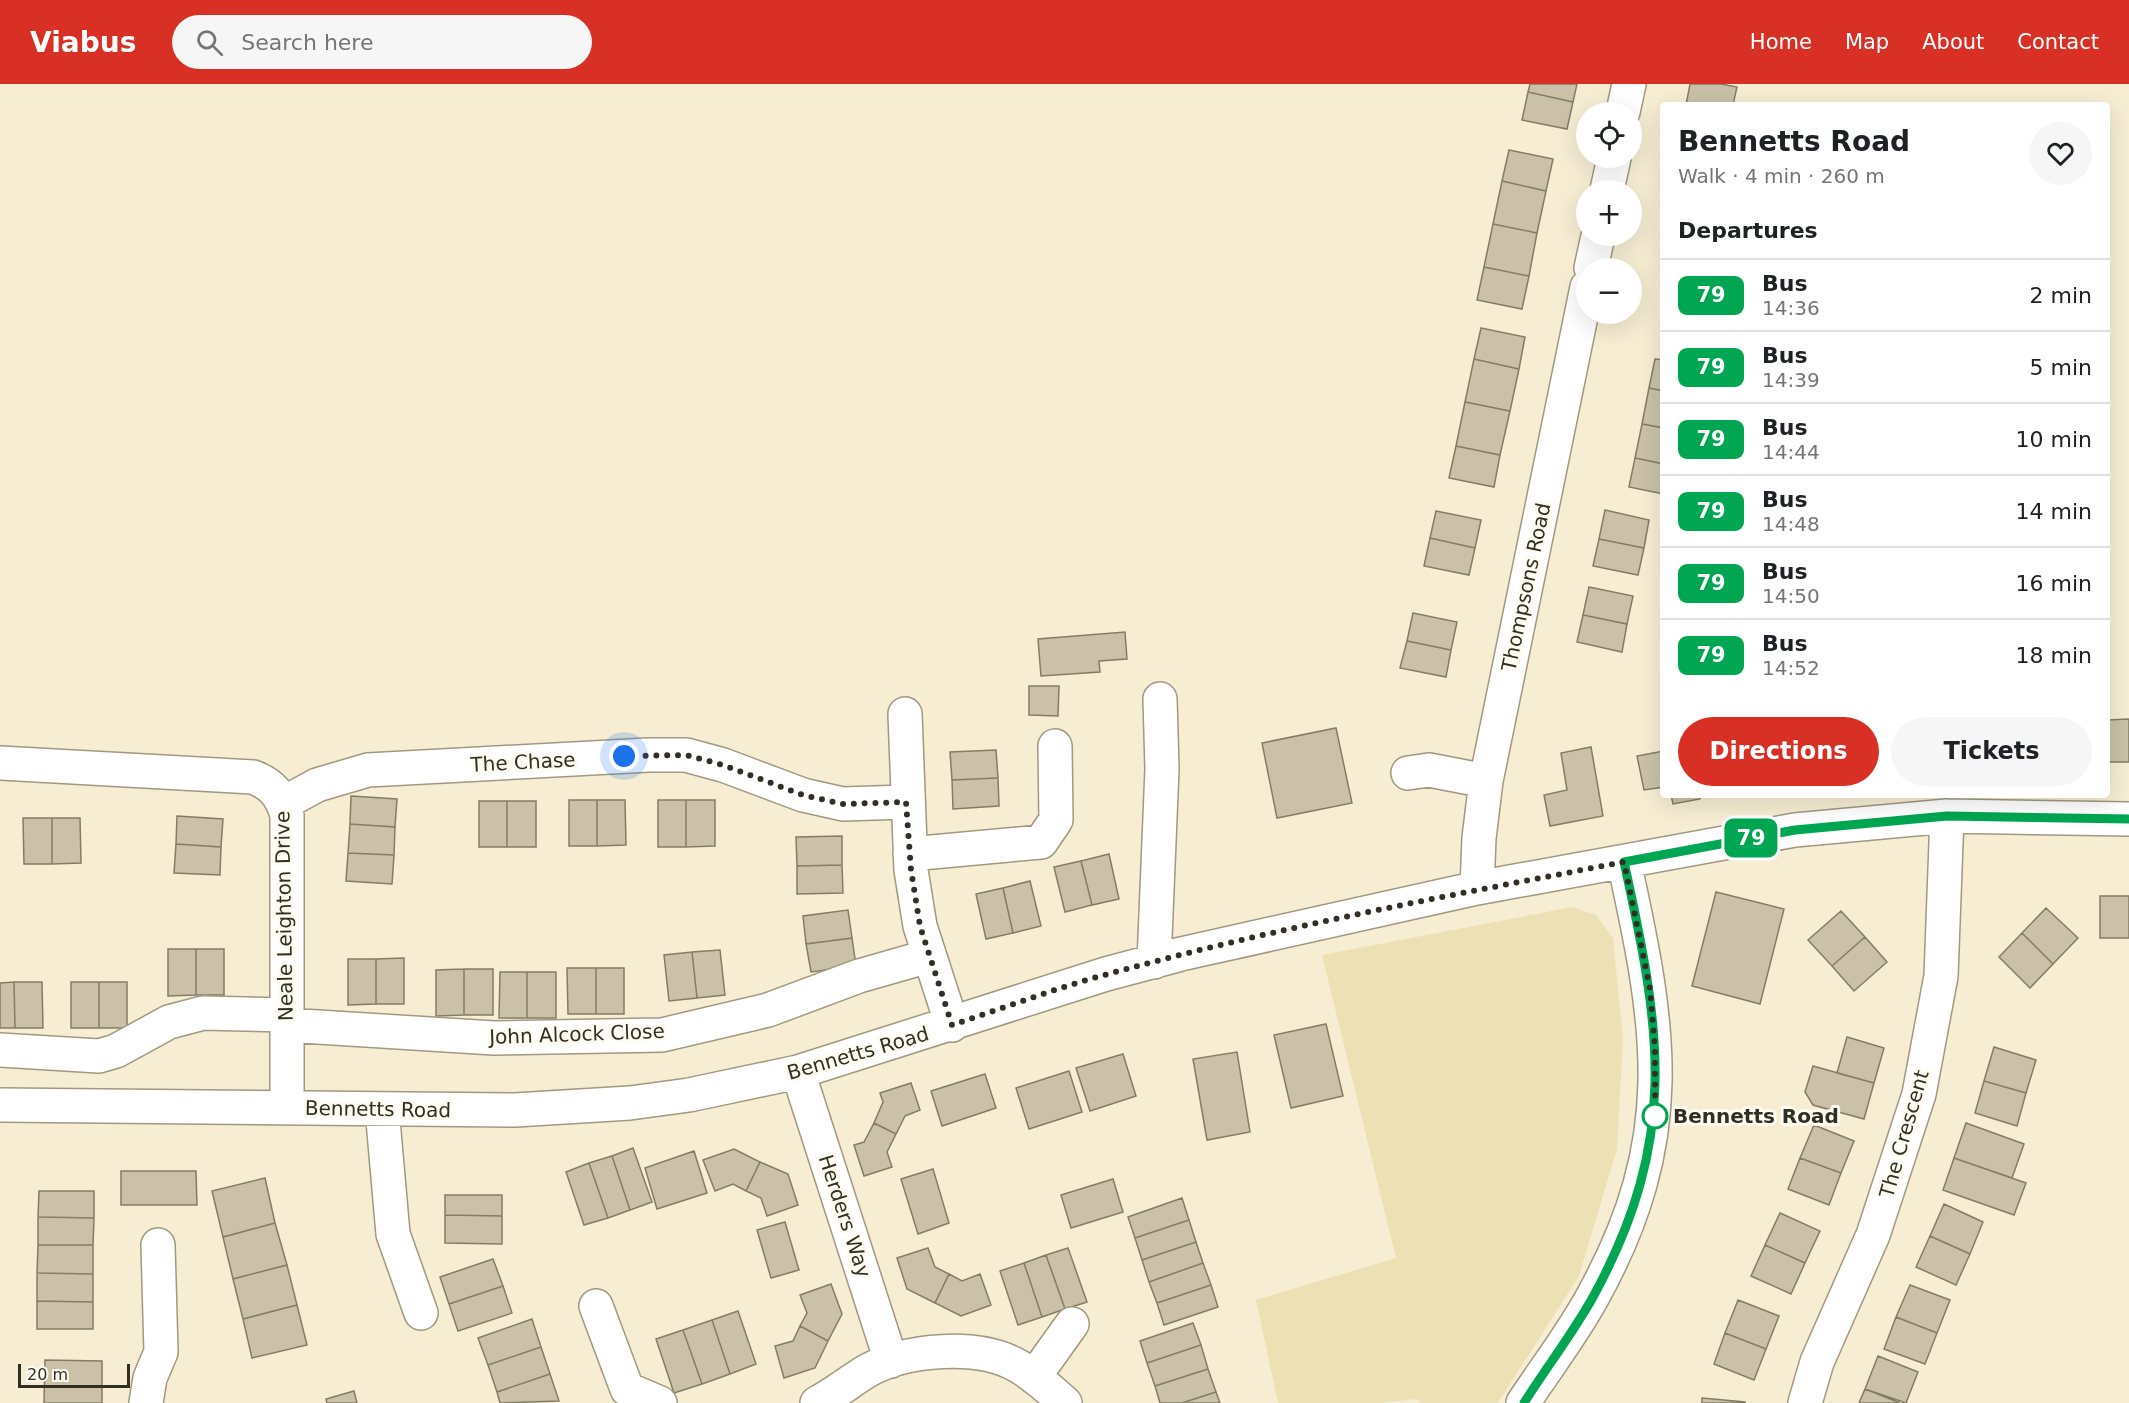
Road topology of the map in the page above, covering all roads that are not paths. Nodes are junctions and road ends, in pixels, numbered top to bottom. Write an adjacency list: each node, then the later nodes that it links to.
1 (1629, 84): 2 (street)
2 (1625, 102)
3 (1579, 324): 9 (street, Thompsons Road)
4 (1160, 699): 18 (street)
5 (905, 714): 10 (street)
6 (1055, 746): 14 (street)
7 (0, 763): 11 (street, Neale Leighton Drive)
8 (1408, 773): 9 (street)
9 (1486, 781): 16 (street, Thompsons Road)
10 (906, 802): 11 (street, The Chase); 14 (street)
11 (284, 803): 19 (street, Neale Leighton Drive)
12 (1947, 816): 13 (street, Bennetts Road); 15 (street, Bennetts Road); 37 (street, The Crescent)
13 (2129, 819)
14 (909, 854): 17 (street)
15 (1624, 862): 16 (street, Bennetts Road); 36 (street)
16 (1477, 888): 18 (street, Bennetts Road)
17 (929, 956): 19 (street, John Alcock Close); 20 (street)
18 (1154, 962): 20 (street, Bennetts Road)
19 (286, 1021): 21 (street, John Alcock Close); 24 (street, Neale Leighton Drive)
20 (952, 1025): 22 (street, Bennetts Road)
21 (0, 1050)
22 (798, 1072): 25 (street, Bennetts Road); 30 (street, Herders Way)
23 (0, 1106): 24 (street, Bennetts Road)
24 (287, 1108): 25 (street, Bennetts Road)
25 (382, 1109): 28 (street)
26 (158, 1245): 32 (street)
27 (596, 1306): 33 (street)
28 (422, 1313)
29 (1072, 1324): 31 (street)
30 (891, 1361): 31 (street); 34 (street)
31 (1034, 1377): 35 (street)
32 (148, 1390)
33 (657, 1402)
34 (817, 1403)
35 (1065, 1403)
36 (1523, 1403)
37 (1805, 1403)

